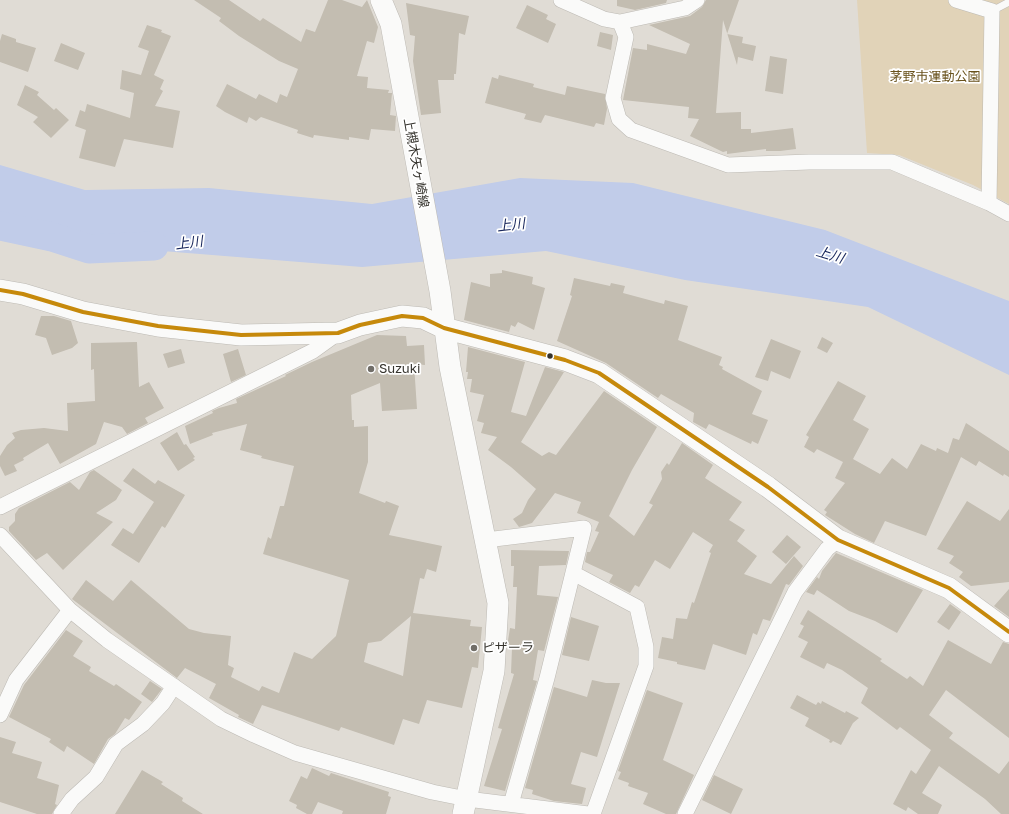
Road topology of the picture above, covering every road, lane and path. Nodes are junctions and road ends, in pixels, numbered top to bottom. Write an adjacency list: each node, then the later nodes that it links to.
1 (381, 0): 11 (main road, 上槻木矢ヶ崎線)
2 (561, 0): 7 (street)
3 (697, 0): 7 (street)
4 (956, 0): 6 (street)
5 (1009, 2): 6 (lane)
6 (992, 11): 8 (street)
7 (620, 22): 8 (street)
8 (989, 203): 9 (street)
9 (1009, 214)
10 (0, 290): 12 (main road)
11 (444, 328): 12 (main road); 15 (main road, 上槻木矢ヶ崎線); 16 (main road)
12 (338, 333): 13 (street)
13 (0, 507)
14 (0, 535): 18 (street)
15 (486, 540): 17 (street); 23 (main road, 上槻木矢ヶ崎線)
16 (838, 540): 19 (main road); 27 (street)
17 (573, 573): 22 (street); 26 (street)
18 (70, 610): 20 (street); 21 (street)
19 (1009, 632)
20 (174, 686): 23 (street); 24 (street)
21 (0, 715)
22 (511, 804): 23 (street); 25 (street)
23 (465, 807)
24 (61, 814)
25 (588, 814)
26 (593, 814)
27 (685, 814)

